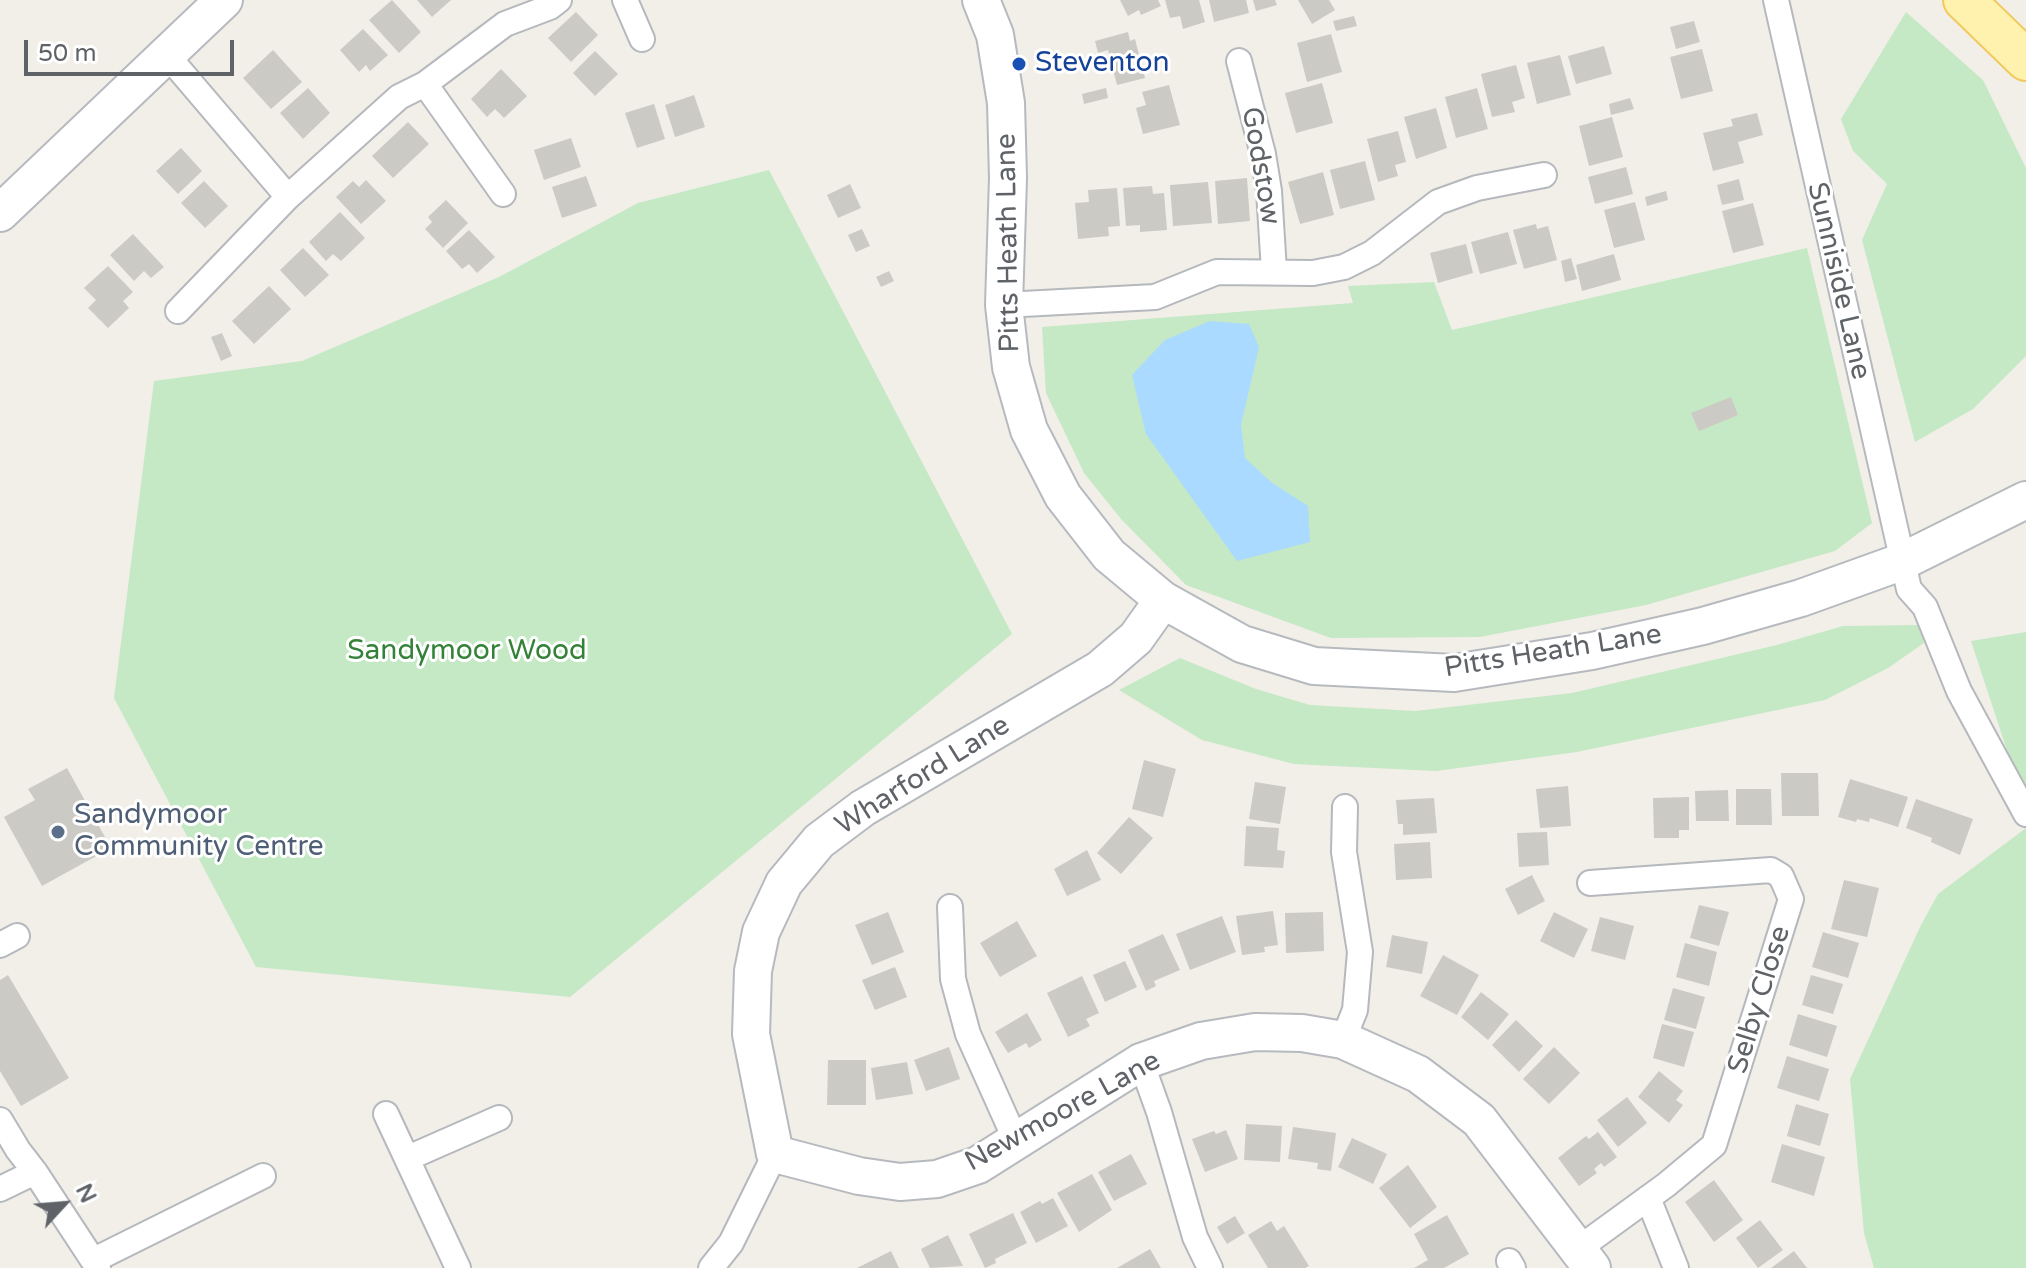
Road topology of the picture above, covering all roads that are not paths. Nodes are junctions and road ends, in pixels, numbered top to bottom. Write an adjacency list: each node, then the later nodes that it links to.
1 (224, 0): 9 (street)
2 (559, 0): 13 (street)
3 (625, 0): 8 (street)
4 (981, 0): 19 (street, Pitts Heath Lane)
5 (1776, 0): 22 (street, Sunniside Lane)
6 (1957, 0): 12 (street)
7 (1964, 0): 10 (main road)
8 (642, 39)
9 (166, 54): 16 (street); 17 (street)
10 (2026, 60)
11 (1239, 61): 18 (street, Godstow)
12 (2026, 82)
13 (425, 84): 15 (street); 16 (street)
14 (1544, 175): 18 (street)
15 (503, 194)
16 (288, 197): 20 (street)
17 (0, 213)
18 (1274, 271): 19 (street)
19 (1004, 305): 23 (street, Pitts Heath Lane)
20 (178, 311)
21 (2023, 496): 22 (street, Pitts Heath Lane)
22 (1901, 562): 23 (street, Pitts Heath Lane); 25 (street, Sunniside Lane)
23 (1163, 600): 34 (street, Wharford Lane)
24 (1345, 807): 28 (street)
25 (2026, 814)
26 (1590, 883): 39 (street, Selby Close)
27 (950, 907): 33 (street)
28 (1343, 1040): 29 (street, Newmoore Lane); 40 (street, Newmoore Lane)
29 (1141, 1062): 33 (street, Newmoore Lane); 44 (street)
30 (386, 1114): 35 (street)
31 (499, 1118): 35 (street)
32 (5, 1127): 36 (street)
33 (1016, 1141): 34 (street, Newmoore Lane)
34 (775, 1154): 43 (street)
35 (408, 1158): 42 (street)
36 (35, 1172): 38 (street); 41 (street)
37 (263, 1176): 41 (street)
38 (0, 1189)
39 (1648, 1198): 40 (street, Selby Close); 45 (street)
40 (1585, 1258)
41 (96, 1264)
42 (458, 1268)
43 (711, 1268)
44 (1210, 1268)
45 (1676, 1268)

